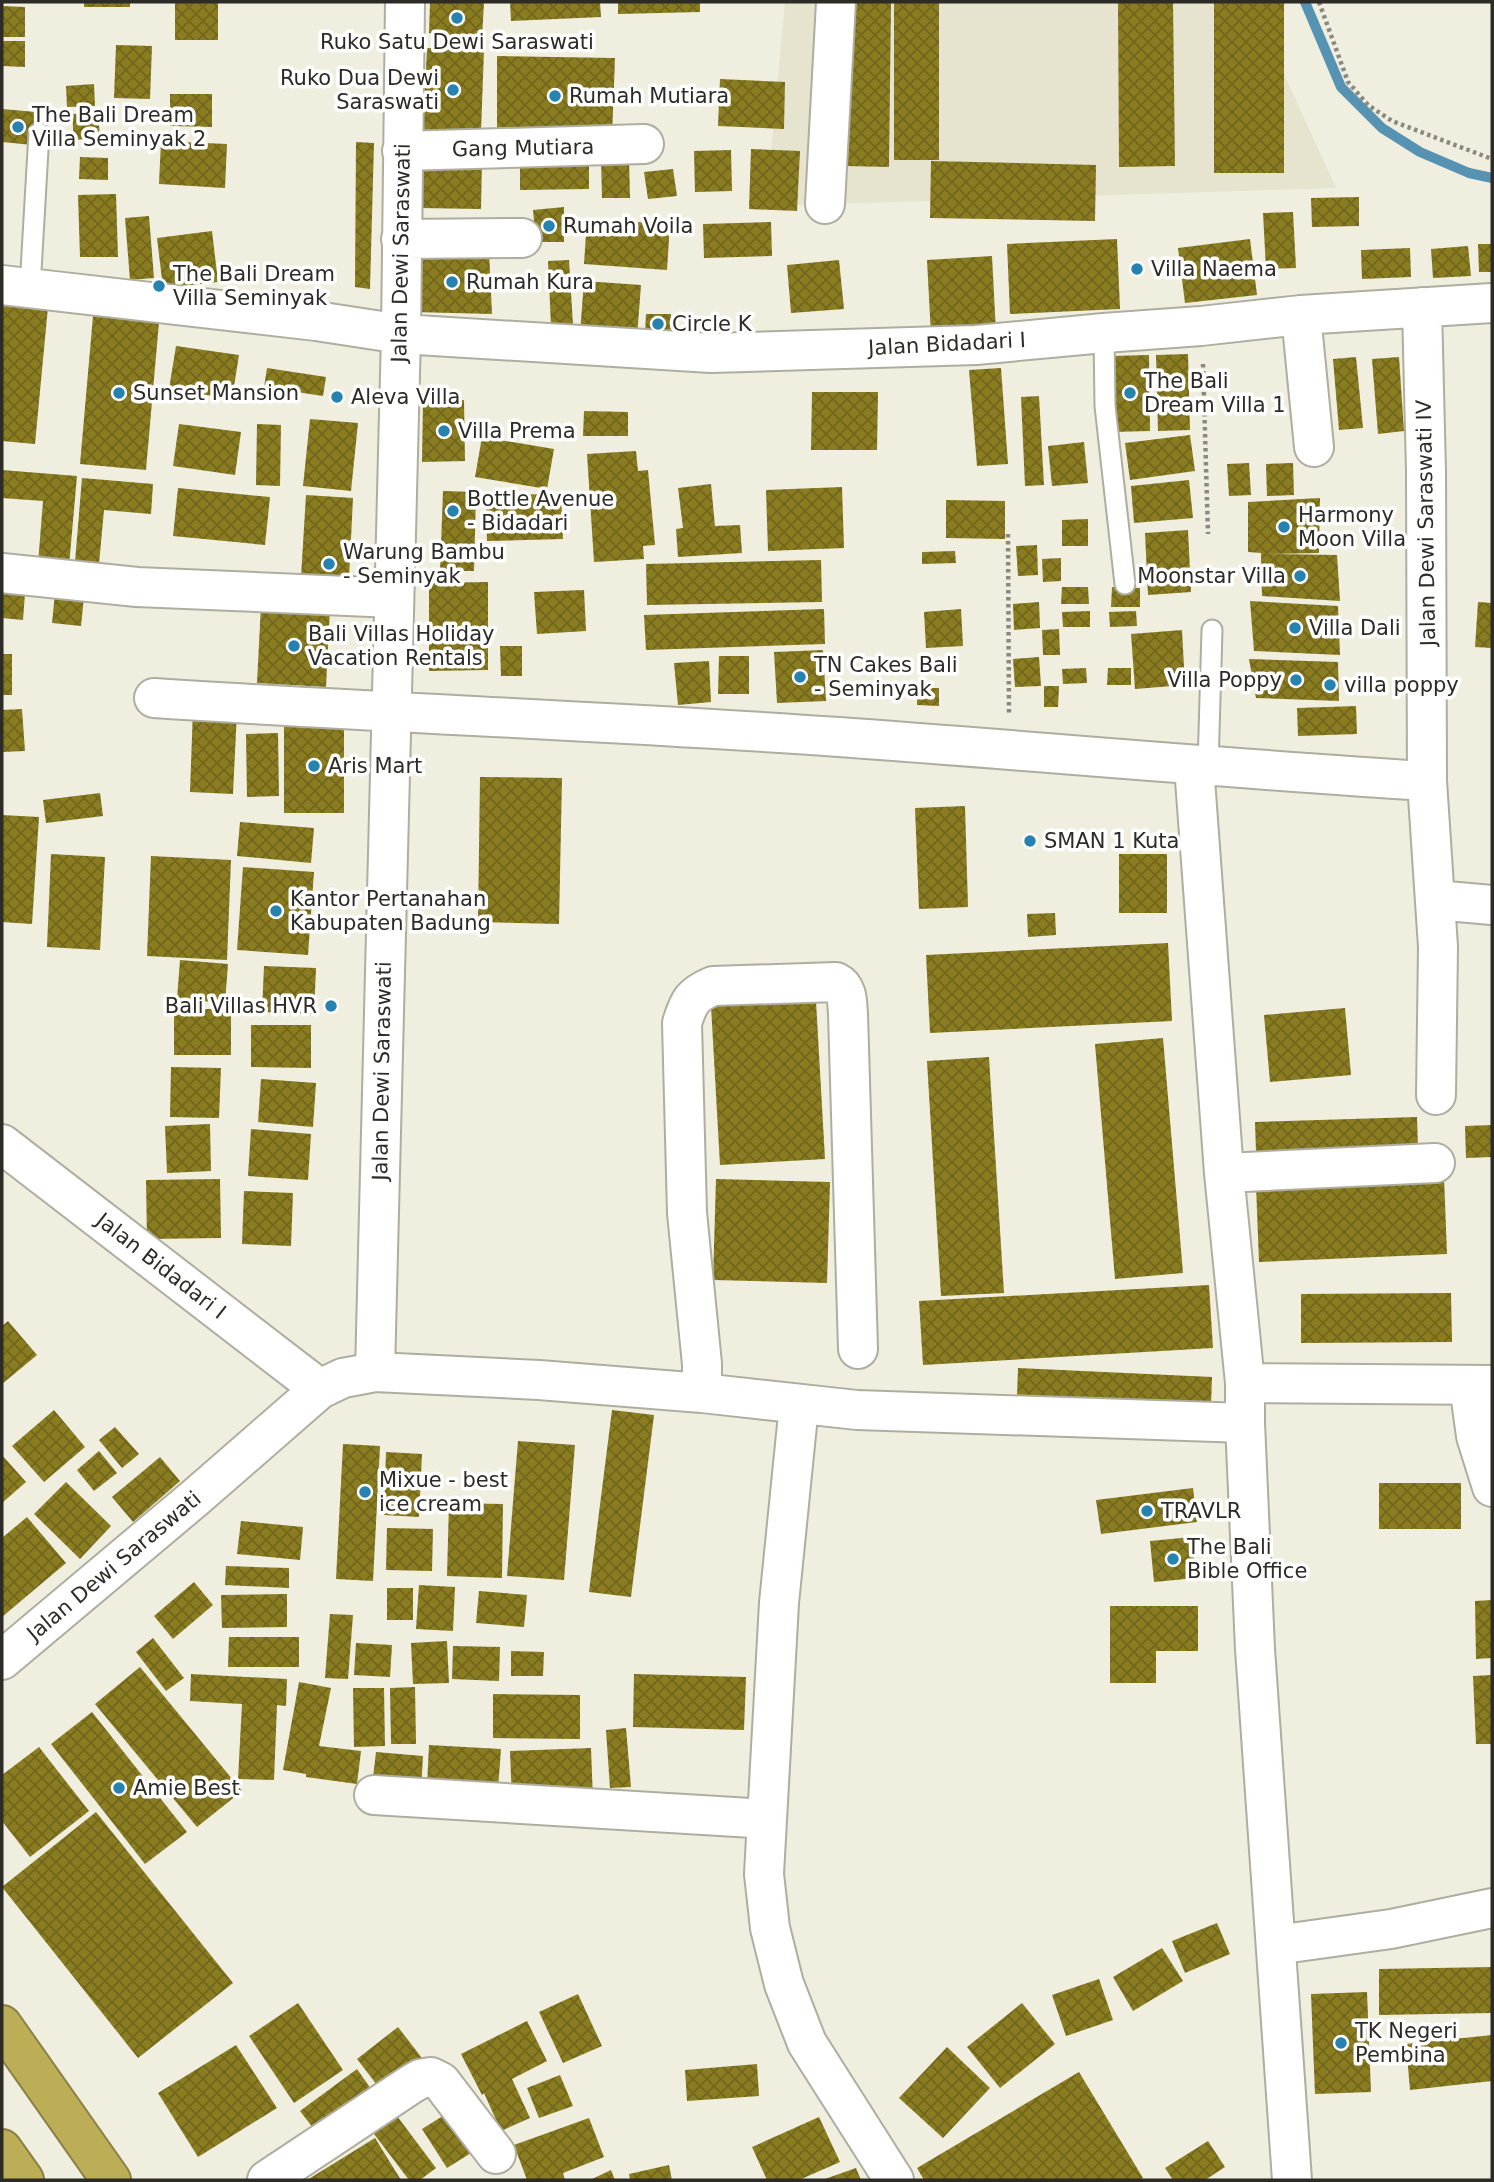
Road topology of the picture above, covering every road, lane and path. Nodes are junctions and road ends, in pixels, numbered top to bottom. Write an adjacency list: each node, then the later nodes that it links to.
1 (405, 2): 6 (street, Jalan Dewi Saraswati)
2 (836, 2): 8 (street)
3 (1319, 2): 7 (path)
4 (39, 133): 11 (lane)
5 (643, 144): 6 (street, Gang Mutiara)
6 (402, 151): 10 (street, Jalan Dewi Saraswati)
7 (1492, 159)
8 (825, 204)
9 (522, 238): 10 (street)
10 (401, 239): 17 (street, Jalan Dewi Saraswati)
11 (16, 286): 17 (street, Jalan Bidadari I)
12 (1492, 303): 13 (street, Jalan Bidadari I)
13 (1422, 307): 14 (street, Jalan Bidadari I); 29 (street, Jalan Dewi Saraswati IV)
14 (1301, 315): 15 (street, Jalan Bidadari I); 18 (street)
15 (1201, 326): 16 (street, Jalan Bidadari I); 20 (path)
16 (1104, 333): 17 (street, Jalan Bidadari I); 22 (lane)
17 (401, 334): 23 (street, Jalan Dewi Saraswati)
18 (1314, 447)
19 (1008, 534): 27 (path)
20 (1208, 534)
21 (2, 573): 23 (street)
22 (1125, 584)
23 (394, 598): 26 (street, Jalan Dewi Saraswati)
24 (1212, 629): 28 (lane)
25 (154, 698): 26 (street)
26 (391, 713): 27 (street); 37 (street, Jalan Dewi Saraswati)
27 (1009, 751): 28 (street)
28 (1201, 766): 29 (street); 35 (street)
29 (1427, 781): 30 (street, Jalan Dewi Saraswati IV)
30 (1435, 900): 31 (street); 32 (street, Jalan Dewi Saraswati IV)
31 (1492, 905)
32 (1436, 1095)
33 (2, 1144): 40 (street, Jalan Bidadari I)
34 (1435, 1163): 35 (street)
35 (1224, 1173): 38 (street)
36 (858, 1349): 41 (street)
37 (375, 1371): 40 (street, Jalan Dewi Saraswati); 41 (street)
38 (1245, 1383): 39 (street); 43 (street)
39 (1481, 1385): 44 (street)
40 (320, 1389): 45 (street, Jalan Dewi Saraswati)
41 (702, 1393): 42 (street)
42 (799, 1405): 43 (street); 47 (street)
43 (1245, 1423): 49 (street)
44 (1492, 1487)
45 (2, 1660)
46 (374, 1795): 47 (street)
47 (767, 1819): 56 (street)
48 (1492, 1908): 49 (street)
49 (1276, 1945): 57 (street)
50 (2, 2025): 54 (highway)
51 (2, 2149): 53 (highway)
52 (495, 2154): 55 (street)
53 (24, 2180)
54 (111, 2180)
55 (267, 2180)
56 (894, 2180)
57 (1292, 2180)

